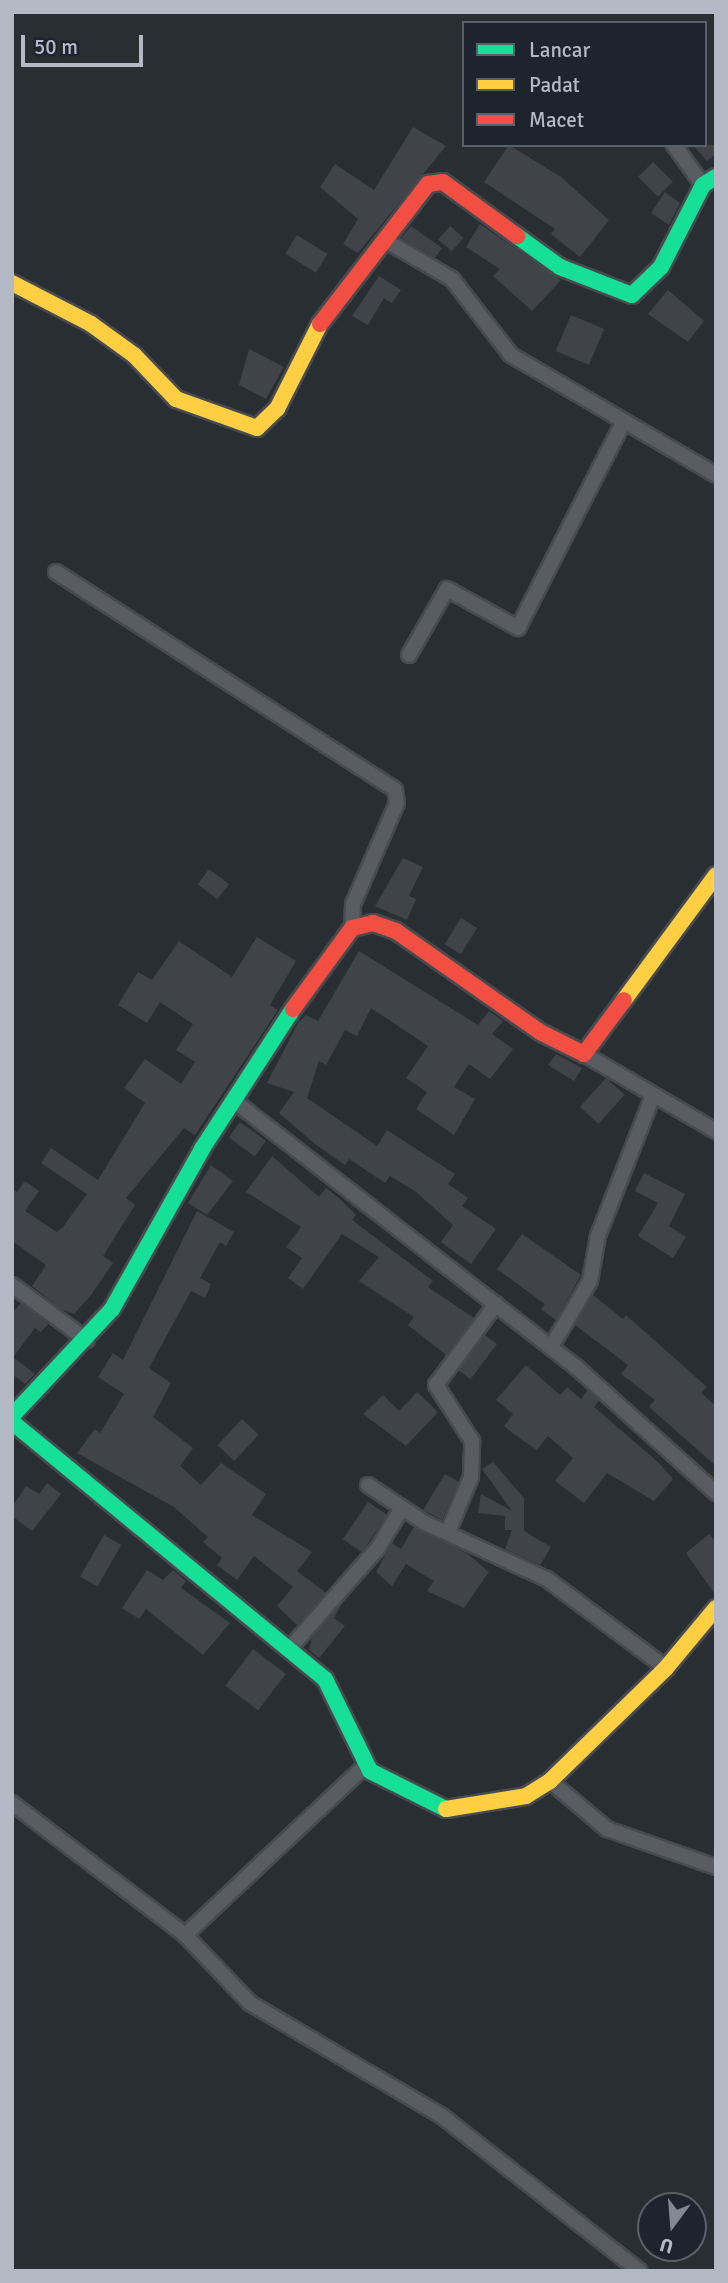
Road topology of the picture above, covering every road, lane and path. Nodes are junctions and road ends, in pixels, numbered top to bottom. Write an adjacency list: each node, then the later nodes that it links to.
1 (676, 147): 2 (street)
2 (710, 181): 3 (street)
3 (388, 242): 4 (street); 5 (street)
4 (12, 282)
5 (622, 423): 6 (street); 8 (street)
6 (716, 475)
7 (56, 572): 10 (street)
8 (409, 655)
9 (716, 875): 11 (street)
10 (352, 928): 11 (street); 13 (street)
11 (584, 1054): 12 (street)
12 (653, 1096): 14 (street); 18 (street)
13 (233, 1100): 16 (street); 17 (street)
14 (716, 1130)
15 (12, 1285): 17 (street)
16 (496, 1304): 18 (street); 24 (street)
17 (87, 1340): 19 (street)
18 (551, 1348): 22 (street)
19 (12, 1416)
20 (12, 1422): 26 (street)
21 (368, 1485): 23 (street)
22 (716, 1493)
23 (402, 1507): 24 (street); 26 (street)
24 (448, 1532): 27 (street)
25 (716, 1608): 27 (street)
26 (290, 1648): 28 (street)
27 (666, 1668): 29 (street)
28 (367, 1764): 29 (street); 32 (street)
29 (550, 1781): 31 (street)
30 (12, 1803): 32 (street)
31 (716, 1867)
32 (185, 1935): 33 (street)
33 (640, 2271)

